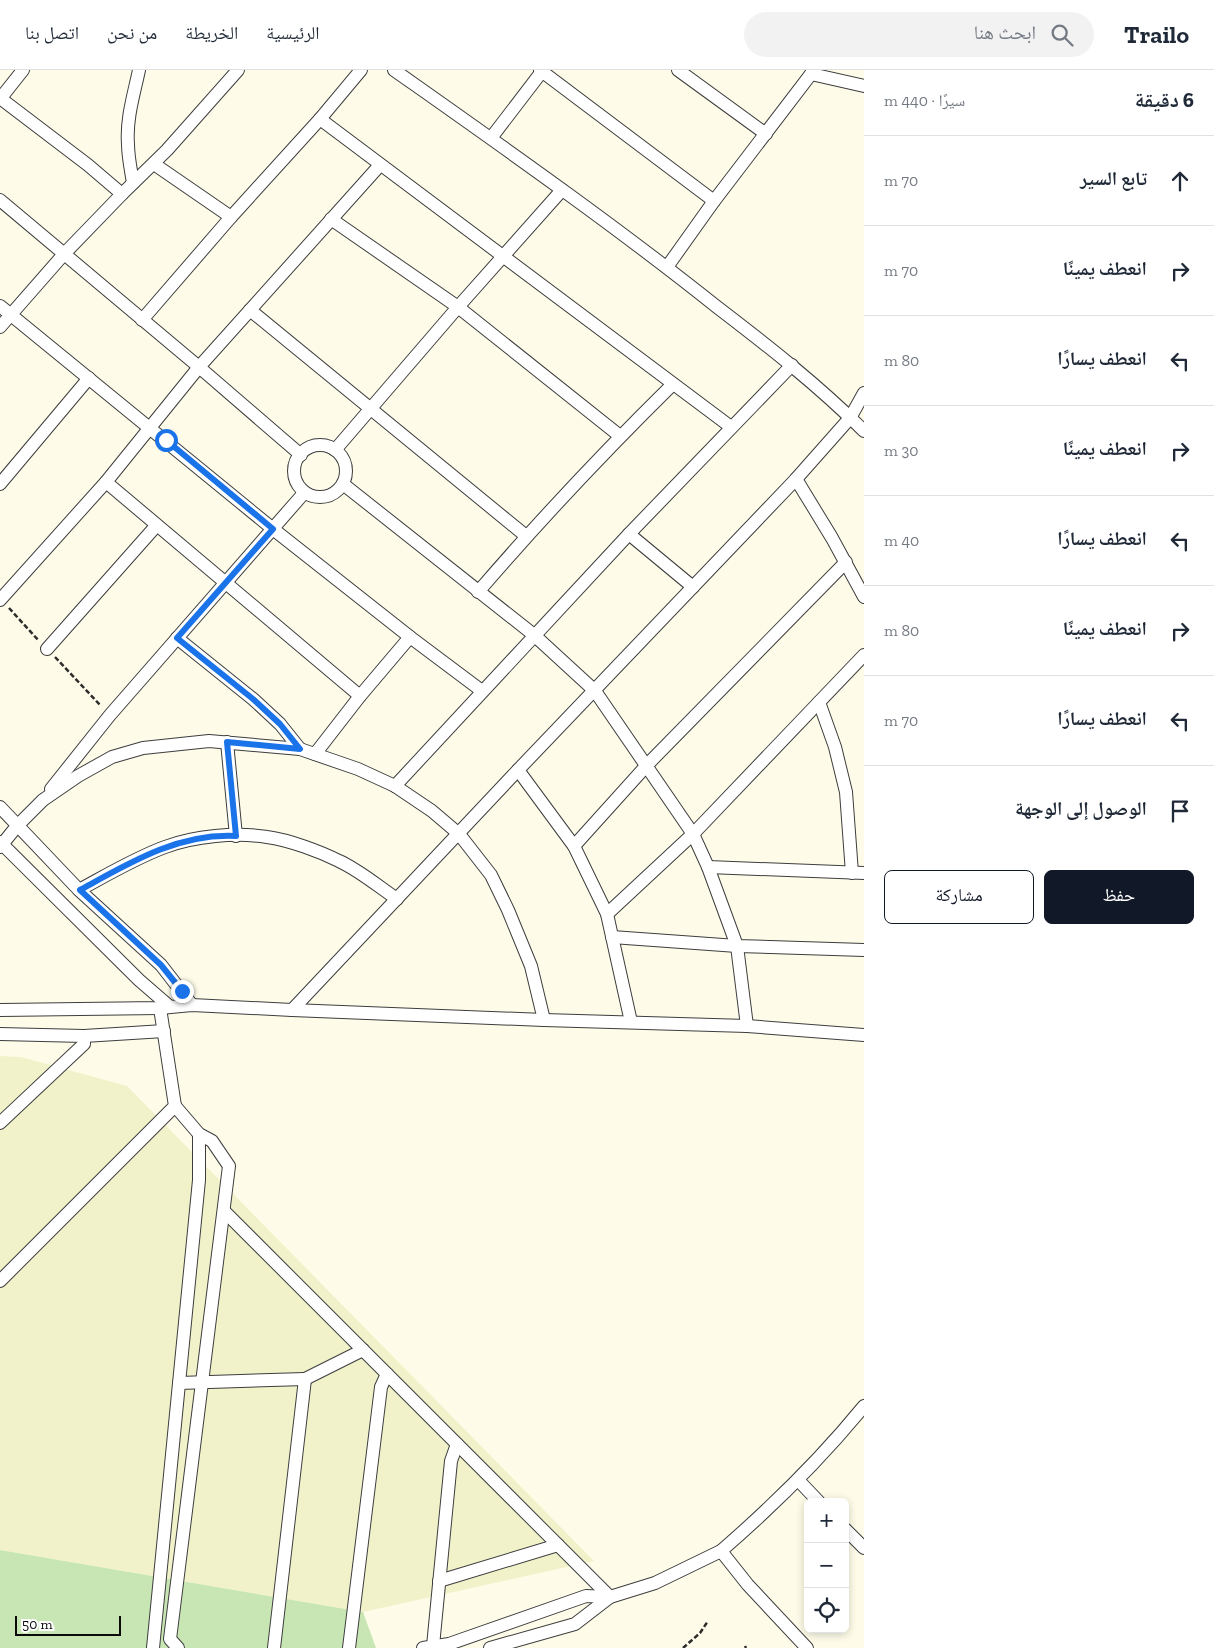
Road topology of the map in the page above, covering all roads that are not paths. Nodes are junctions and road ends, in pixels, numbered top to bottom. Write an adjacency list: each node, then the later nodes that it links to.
1 (23, 70): 10 (street)
2 (139, 70): 16 (street)
3 (238, 70): 14 (street)
4 (360, 70): 11 (street)
5 (394, 70): 13 (street)
6 (679, 70): 12 (street)
7 (542, 71): 13 (street); 20 (street)
8 (813, 72): 9 (street); 12 (street)
9 (864, 86)
10 (0, 99): 18 (street)
11 (320, 119): 15 (street); 21 (street)
12 (766, 134): 20 (street)
13 (491, 138): 17 (street)
14 (154, 164): 16 (street); 21 (street)
15 (380, 165): 22 (street); 24 (street)
16 (133, 183): 18 (street)
17 (562, 190): 24 (street); 25 (street)
18 (122, 194): 23 (street)
19 (0, 200): 23 (street)
20 (714, 201): 25 (street)
21 (231, 217): 30 (street)
22 (331, 219): 27 (street); 28 (street)
23 (64, 254): 29 (street); 30 (street)
24 (503, 257): 27 (street); 35 (street)
25 (667, 267): 32 (street)
26 (0, 306): 29 (street)
27 (458, 306): 37 (street); 43 (street)
28 (250, 310): 33 (street); 37 (street)
29 (11, 314): 31 (street); 34 (street)
30 (142, 320): 33 (street)
31 (0, 327)
32 (792, 366): 39 (street); 40 (street)
33 (199, 367): 41 (street); 45 (street)
34 (89, 378): 41 (street); 48 (street)
35 (673, 384): 40 (street); 43 (street)
36 (864, 393): 39 (street)
37 (370, 409): 44 (street); 54 (street)
38 (864, 412): 39 (street)
39 (850, 418): 42 (street); 46 (street)
40 (731, 427): 53 (street)
41 (151, 428): 47 (street); 52 (street)
42 (864, 432)
43 (620, 436): 54 (street)
44 (335, 450): 45 (street); 49 (street)
45 (301, 455): 50 (street)
46 (796, 478): 55 (street); 57 (street)
47 (106, 482): 51 (street); 60 (street)
48 (0, 484)
49 (343, 484): 50 (street); 58 (street)
50 (304, 493): 52 (street)
51 (156, 526): 56 (street); 64 (street)
52 (273, 529): 56 (street); 62 (street)
53 (629, 534): 57 (street); 61 (street)
54 (526, 536): 58 (street)
55 (846, 562): 59 (street); 73 (street)
56 (226, 584): 63 (street); 68 (street)
57 (693, 587): 66 (street)
58 (478, 592): 61 (street)
59 (864, 597)
60 (0, 600)
61 (534, 635): 66 (street); 67 (street)
62 (410, 637): 67 (street); 68 (street)
63 (177, 638): 71 (street); 76 (street)
64 (47, 649)
65 (864, 654): 69 (street)
66 (595, 690): 73 (street); 74 (street)
67 (482, 691): 75 (street)
68 (360, 696): 72 (street)
69 (819, 702): 80 (street); 85 (street)
70 (227, 742): 71 (street); 76 (street); 81 (street)
71 (300, 749): 72 (street)
72 (315, 754): 75 (street)
73 (647, 765): 80 (street); 83 (street)
74 (518, 770): 79 (street); 83 (street)
75 (395, 786): 79 (street)
76 (43, 800): 78 (street)
77 (0, 807): 78 (street)
78 (17, 826): 82 (street); 86 (street)
79 (458, 834): 87 (street); 96 (street)
80 (693, 834): 84 (street); 88 (street)
81 (236, 836): 86 (street); 87 (street)
82 (1, 844): 93 (street)
83 (574, 846): 88 (street)
84 (708, 867): 85 (street); 90 (street)
85 (858, 873)
86 (80, 890): 92 (street)
87 (396, 899): 95 (street)
88 (607, 914): 89 (street)
89 (612, 937): 90 (street); 97 (street)
90 (737, 946): 91 (street); 98 (street)
91 (864, 950)
92 (192, 1004): 93 (street); 95 (street)
93 (165, 1007): 94 (street); 99 (street)
94 (0, 1010)
95 (292, 1010): 96 (street)
96 (544, 1020): 97 (street)
97 (632, 1022): 98 (street)
98 (747, 1026): 101 (street)
99 (164, 1031): 102 (street); 103 (street)
100 (0, 1034): 102 (street)
101 (864, 1034)
102 (84, 1036): 104 (street)
103 (175, 1106): 105 (street); 107 (street)
104 (0, 1123)
105 (199, 1134): 106 (street); 111 (street)
106 (224, 1211): 108 (street); 112 (street)
107 (0, 1281)
108 (363, 1350): 109 (street); 110 (street)
109 (387, 1374): 114 (street); 127 (street)
110 (305, 1379): 112 (street); 126 (street)
111 (179, 1382): 112 (street); 125 (street)
112 (202, 1383): 123 (street)
113 (864, 1406): 115 (street)
114 (457, 1444): 119 (street); 121 (street)
115 (799, 1481): 116 (street); 120 (street)
116 (815, 1498)
117 (849, 1532): 118 (street)
118 (861, 1540)
119 (558, 1545): 121 (street); 122 (street)
120 (721, 1551): 122 (street); 129 (street)
121 (439, 1581): 124 (street)
122 (610, 1597): 124 (street); 128 (street)
123 (172, 1646)
124 (428, 1647)
125 (153, 1648)
126 (274, 1648)
127 (349, 1648)
128 (490, 1648)
129 (807, 1648)

